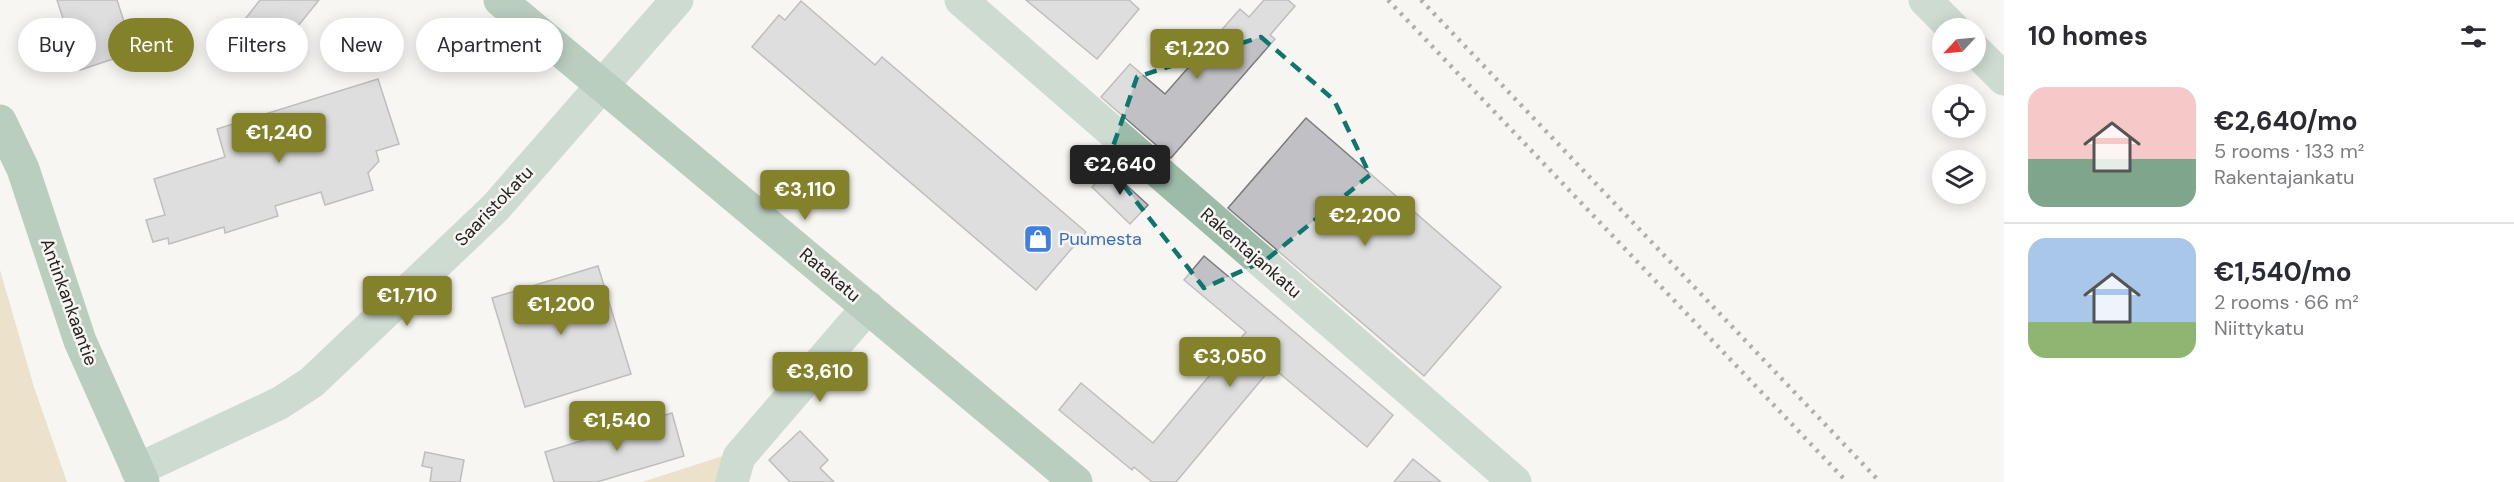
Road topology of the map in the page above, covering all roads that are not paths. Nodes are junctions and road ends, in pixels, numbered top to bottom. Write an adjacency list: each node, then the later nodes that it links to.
1 (500, 0): 8 (main road, Ratakatu)
2 (677, 0): 8 (street, Saaristokatu)
3 (961, 0): 14 (street, Rakentajankatu)
4 (1925, 0): 5 (street)
5 (1943, 18)
6 (1986, 61): 7 (street)
7 (2004, 79)
8 (603, 87): 10 (main road, Ratakatu); 11 (street, Saaristokatu)
9 (0, 121): 11 (main road, Antinkankaantie)
10 (868, 307): 12 (street); 13 (main road, Ratakatu)
11 (140, 476)
12 (732, 482)
13 (1076, 482)
14 (1515, 482)

